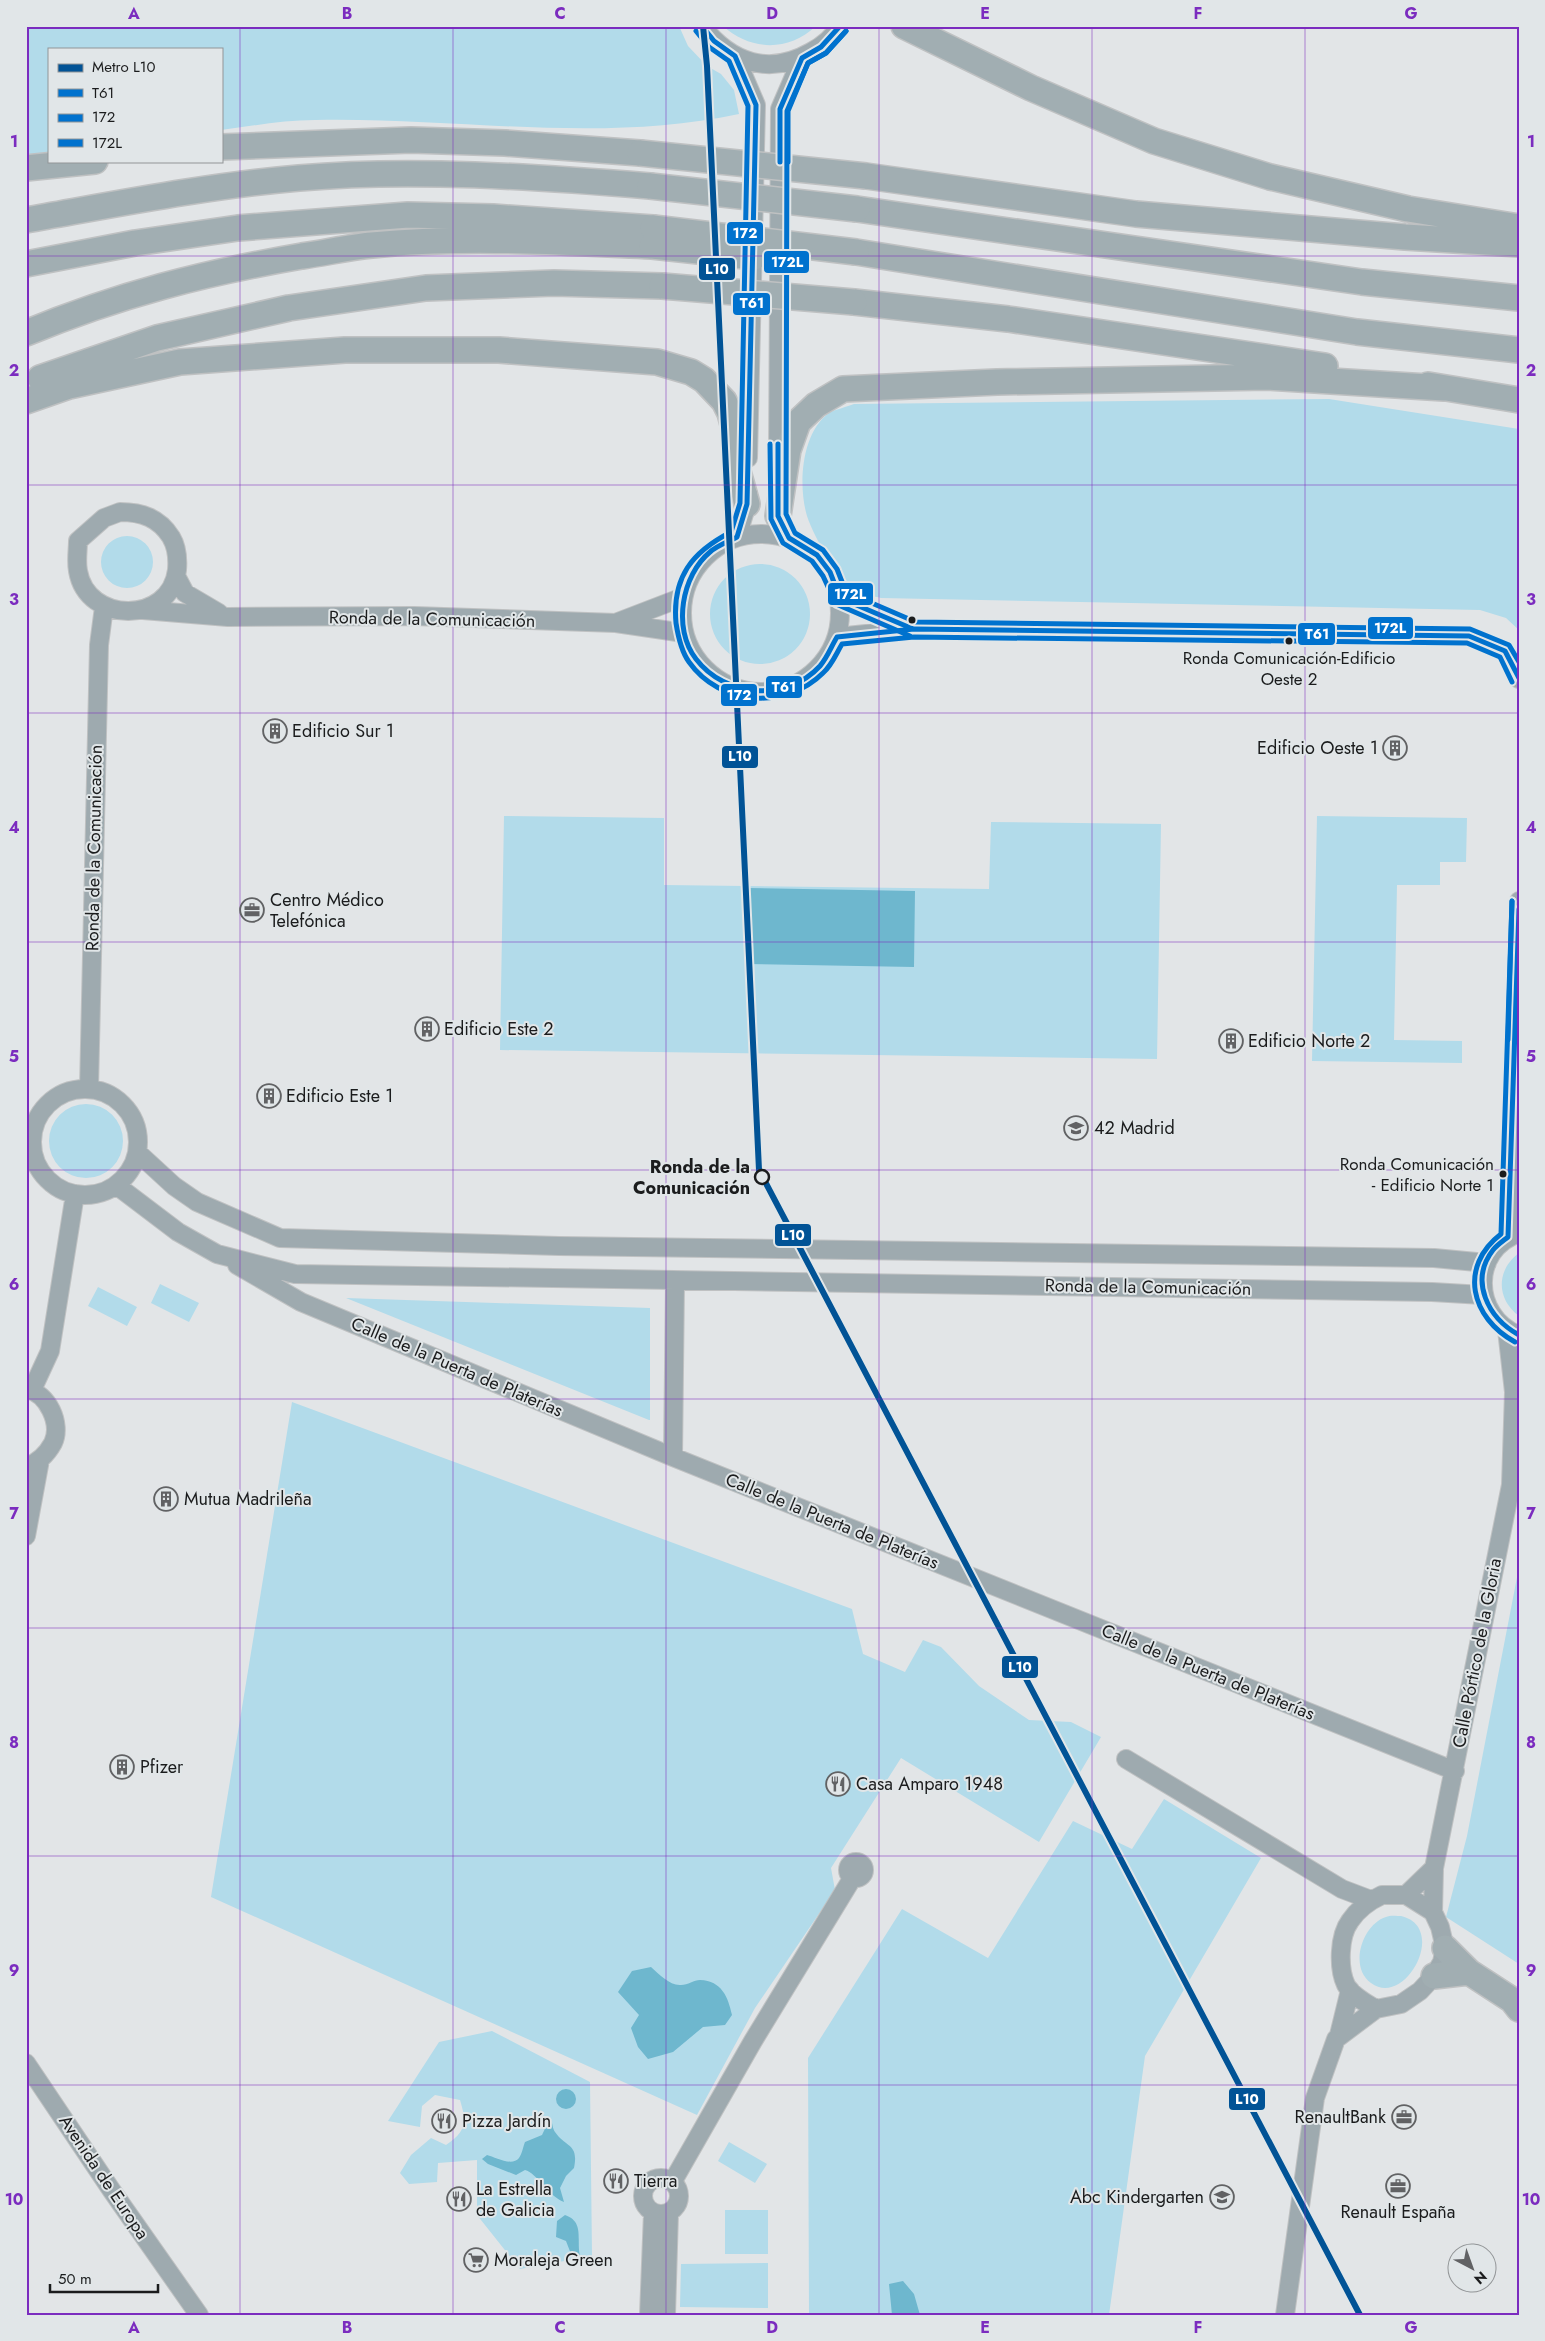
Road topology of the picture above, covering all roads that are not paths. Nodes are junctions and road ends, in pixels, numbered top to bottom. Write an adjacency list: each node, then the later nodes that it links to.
1 (702, 26): 4 (street)
2 (840, 26): 5 (street)
3 (904, 26): 10 (highway)
4 (735, 56): 5 (street); 21 (street)
5 (802, 58): 22 (street)
6 (222, 147): 12 (highway, bridge)
7 (87, 162): 8 (highway)
8 (26, 170)
9 (26, 220): 14 (highway, bridge)
10 (1519, 227)
11 (652, 237): 13 (highway); 15 (highway); 16 (highway, bridge)
12 (1519, 244)
13 (26, 264)
14 (1519, 298)
15 (26, 333)
16 (1519, 350)
17 (26, 383): 18 (highway, bridge)
18 (1444, 388): 19 (highway); 22 (highway)
19 (1519, 400)
20 (26, 401): 21 (highway)
21 (747, 504): 23 (street)
22 (778, 516): 24 (street)
23 (737, 537): 24 (street); 26 (street)
24 (789, 538): 27 (street)
25 (176, 576): 28 (street); 29 (street); 30 (street, Ronda de la Comunicación)
26 (683, 597): 31 (street, Ronda de la Comunicación); 33 (street)
27 (840, 598): 32 (street); 34 (street)
28 (104, 607): 29 (street); 35 (street, Ronda de la Comunicación)
29 (141, 610): 30 (street); 35 (street)
30 (228, 617): 31 (street, Ronda de la Comunicación)
31 (616, 623): 33 (street, Ronda de la Comunicación)
32 (914, 629): 34 (street); 36 (street)
33 (684, 633): 34 (street)
34 (837, 637)
35 (99, 645): 38 (street, Ronda de la Comunicación)
36 (1519, 679)
37 (1519, 901): 40 (street)
38 (89, 1089): 39 (street); 43 (street)
39 (137, 1152): 42 (street); 46 (street, Ronda de la Comunicación)
40 (1510, 1156): 41 (street); 44 (street)
41 (1519, 1173)
42 (116, 1185): 43 (street); 45 (street, Ronda de la Comunicación)
43 (75, 1194): 51 (street)
44 (1514, 1235): 46 (street)
45 (217, 1254): 47 (street, Ronda de la Comunicación); 52 (street, Calle de la Puerta de Platerías)
46 (1487, 1263): 48 (street)
47 (675, 1282): 48 (street, Ronda de la Comunicación); 52 (street)
48 (1483, 1295): 49 (street)
49 (1513, 1333): 50 (street, Calle Pórtico de la Gloria)
50 (1516, 1386): 57 (street, Calle Pórtico de la Gloria)
51 (29, 1390): 53 (street)
52 (673, 1458): 57 (street, Calle de la Puerta de Platerías)
53 (33, 1463): 54 (street)
54 (29, 1504): 55 (street)
55 (26, 1536)
56 (1126, 1759): 60 (street)
57 (1455, 1770): 58 (street, Calle Pórtico de la Gloria)
58 (1434, 1868): 61 (street); 63 (street, Calle Pórtico de la Gloria)
59 (853, 1877): 73 (street)
60 (1342, 1889): 62 (street); 64 (street)
61 (1406, 1895): 62 (street); 63 (street)
62 (1371, 1900): 64 (street)
63 (1433, 1912): 65 (street)
64 (1348, 1923): 68 (street)
65 (1445, 1948): 66 (highway); 67 (street)
66 (1469, 1972): 67 (highway); 69 (highway)
67 (1434, 1976): 70 (street)
68 (1350, 1990): 70 (street); 71 (street)
69 (1517, 2002)
70 (1376, 2009): 71 (street)
71 (1339, 2035): 78 (street)
72 (26, 2063): 75 (street, Avenida de Europa)
73 (673, 2181): 74 (street); 74 (street)
74 (661, 2213): 76 (street); 77 (street)
75 (199, 2315)
76 (649, 2315)
77 (666, 2315)
78 (1285, 2315)

